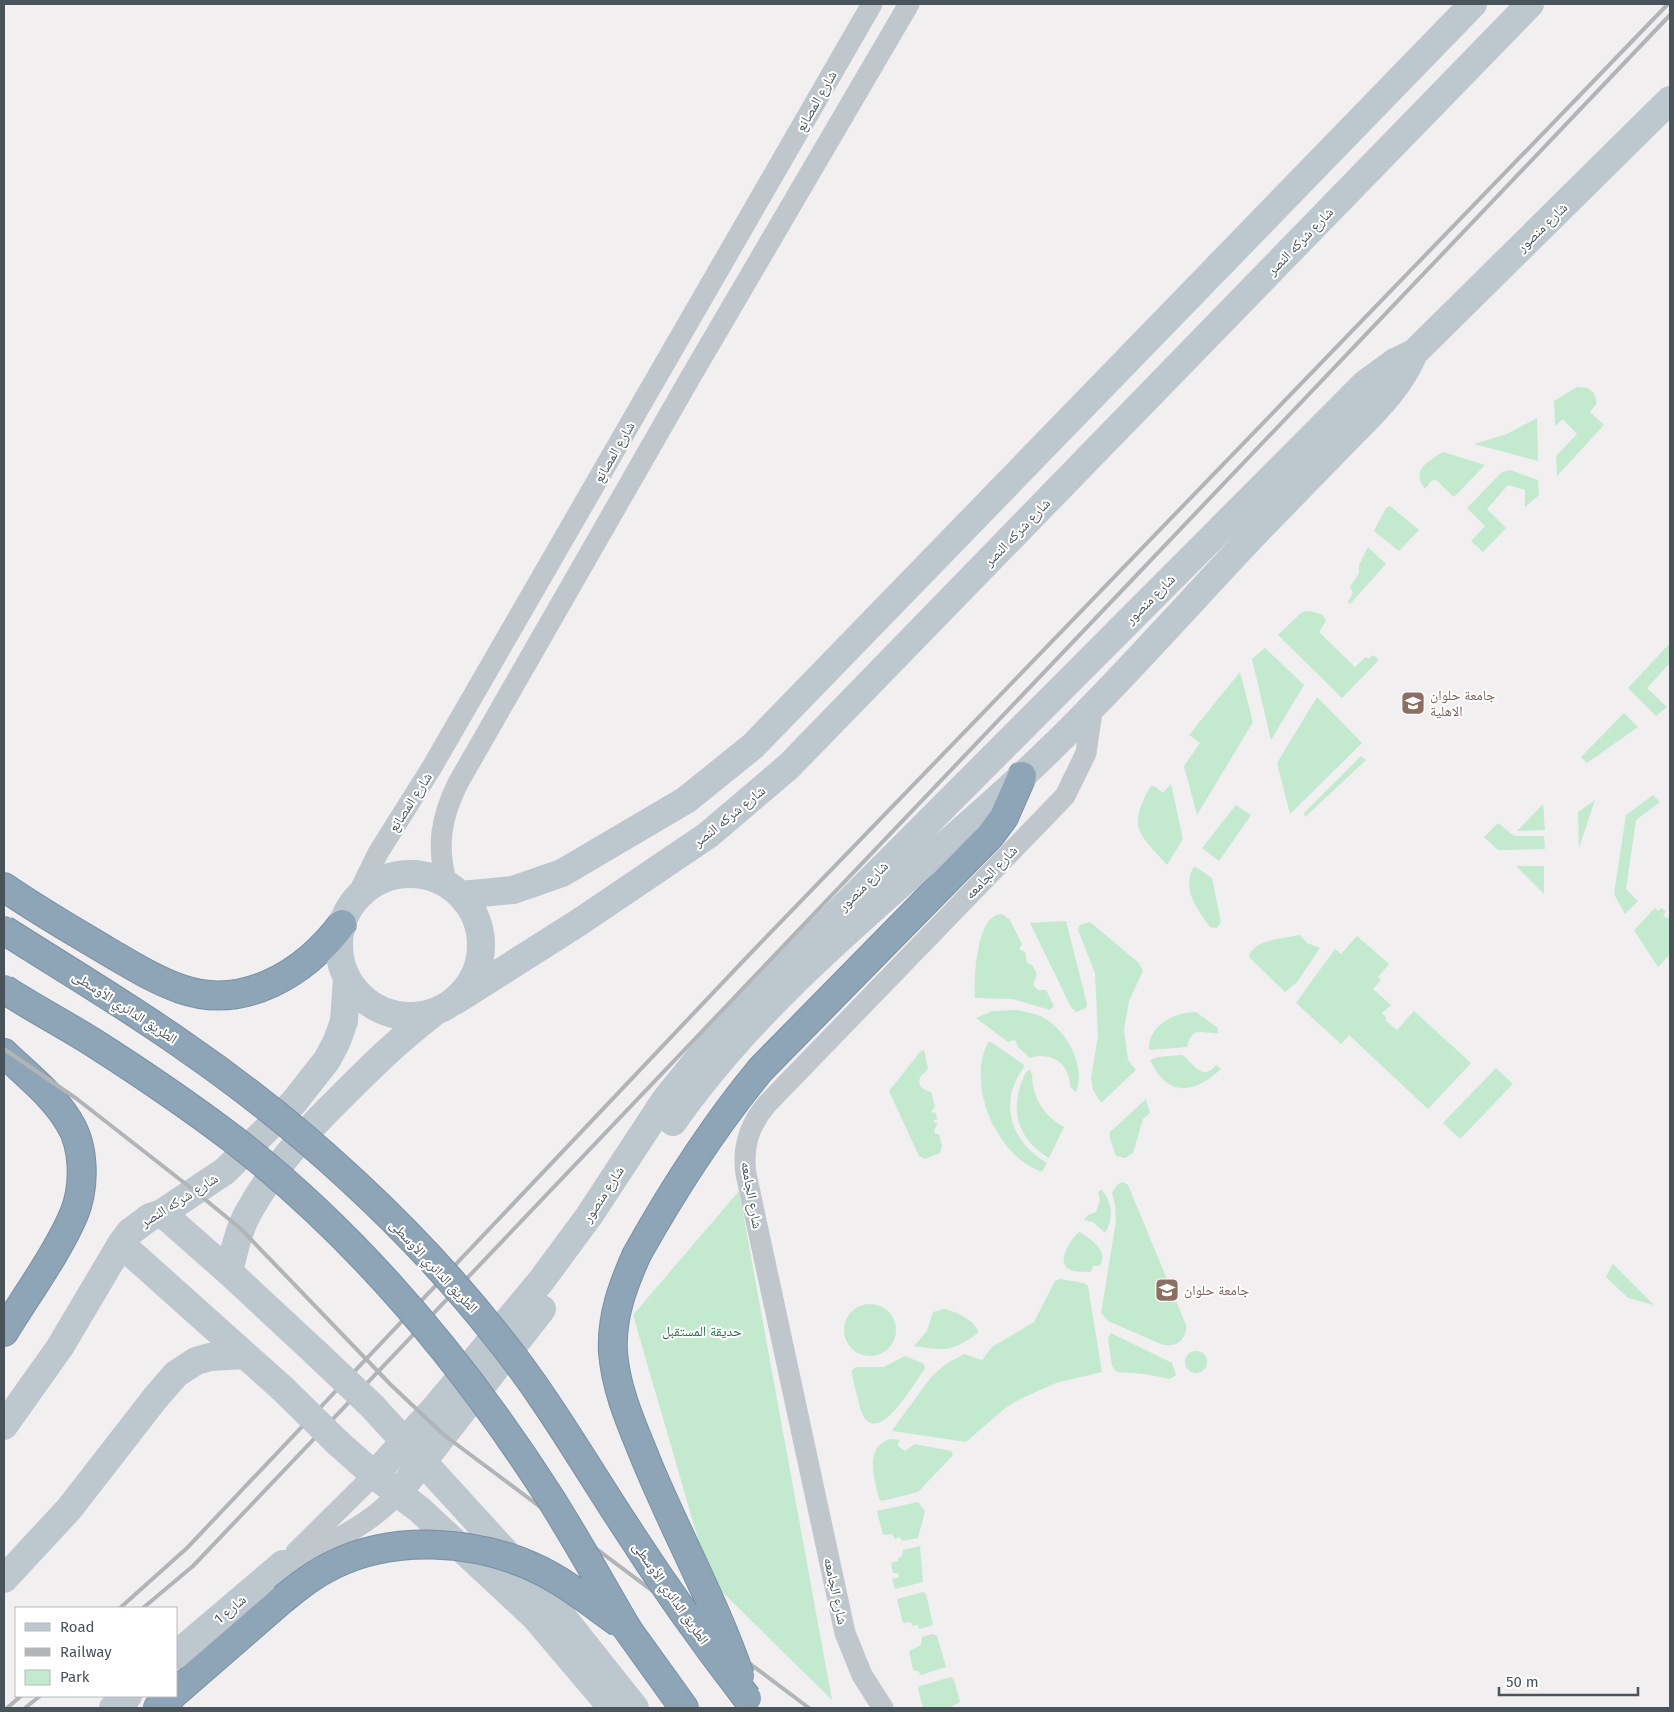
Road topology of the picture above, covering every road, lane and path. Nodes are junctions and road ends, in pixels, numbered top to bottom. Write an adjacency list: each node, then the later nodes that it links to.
1 (872, 4): 7 (street, شارع المصانع)
2 (910, 4): 8 (street)
3 (1473, 4): 12 (street)
4 (1530, 4): 18 (street, شارع شركه النصر)
5 (1670, 100): 6 (street, شارع منصور)
6 (1414, 353): 9 (street, شارع منصور); 27 (street, شارع منصور)
7 (666, 362): 8 (street); 13 (street, شارع المصانع)
8 (690, 378): 12 (street)
9 (1093, 705): 10 (street, شارع منصور); 44 (street, شارع الجامعه)
10 (1022, 776): 28 (street, شارع منصور); 38 (highway, bridge)
11 (4, 887): 14 (highway)
12 (454, 890): 13 (street); 18 (street)
13 (355, 900): 14 (street)
14 (342, 924): 16 (street)
15 (4, 930): 38 (highway, الطريق الدائري الأوسطى, bridge)
16 (347, 979): 19 (street); 21 (street, شارع شركه النصر)
17 (4, 989): 33 (highway, bridge)
18 (455, 1001): 19 (street)
19 (432, 1015): 23 (street)
20 (4, 1053): 24 (highway)
21 (162, 1213): 22 (street, شارع شركه النصر); 23 (street)
22 (121, 1244): 25 (street); 26 (street, شارع شركه النصر)
23 (229, 1272): 27 (street, bridge)
24 (4, 1332)
25 (245, 1355): 29 (street, bridge); 32 (street)
26 (4, 1426)
27 (403, 1441): 28 (street); 29 (street, شارع منصور)
28 (421, 1461): 30 (street, شارع منصور); 42 (street)
29 (374, 1475): 30 (street); 31 (street, شارع 1)
30 (398, 1493): 31 (street, شارع 1); 41 (street)
31 (283, 1564): 34 (street, شارع 1)
32 (4, 1579)
33 (628, 1630): 35 (highway, bridge); 43 (highway)
34 (178, 1653)
35 (178, 1690)
36 (127, 1697): 39 (street)
37 (171, 1697): 40 (highway)
38 (752, 1703)
39 (113, 1708)
40 (158, 1708)
41 (612, 1708)
42 (635, 1708)
43 (684, 1708)
44 (883, 1708)

